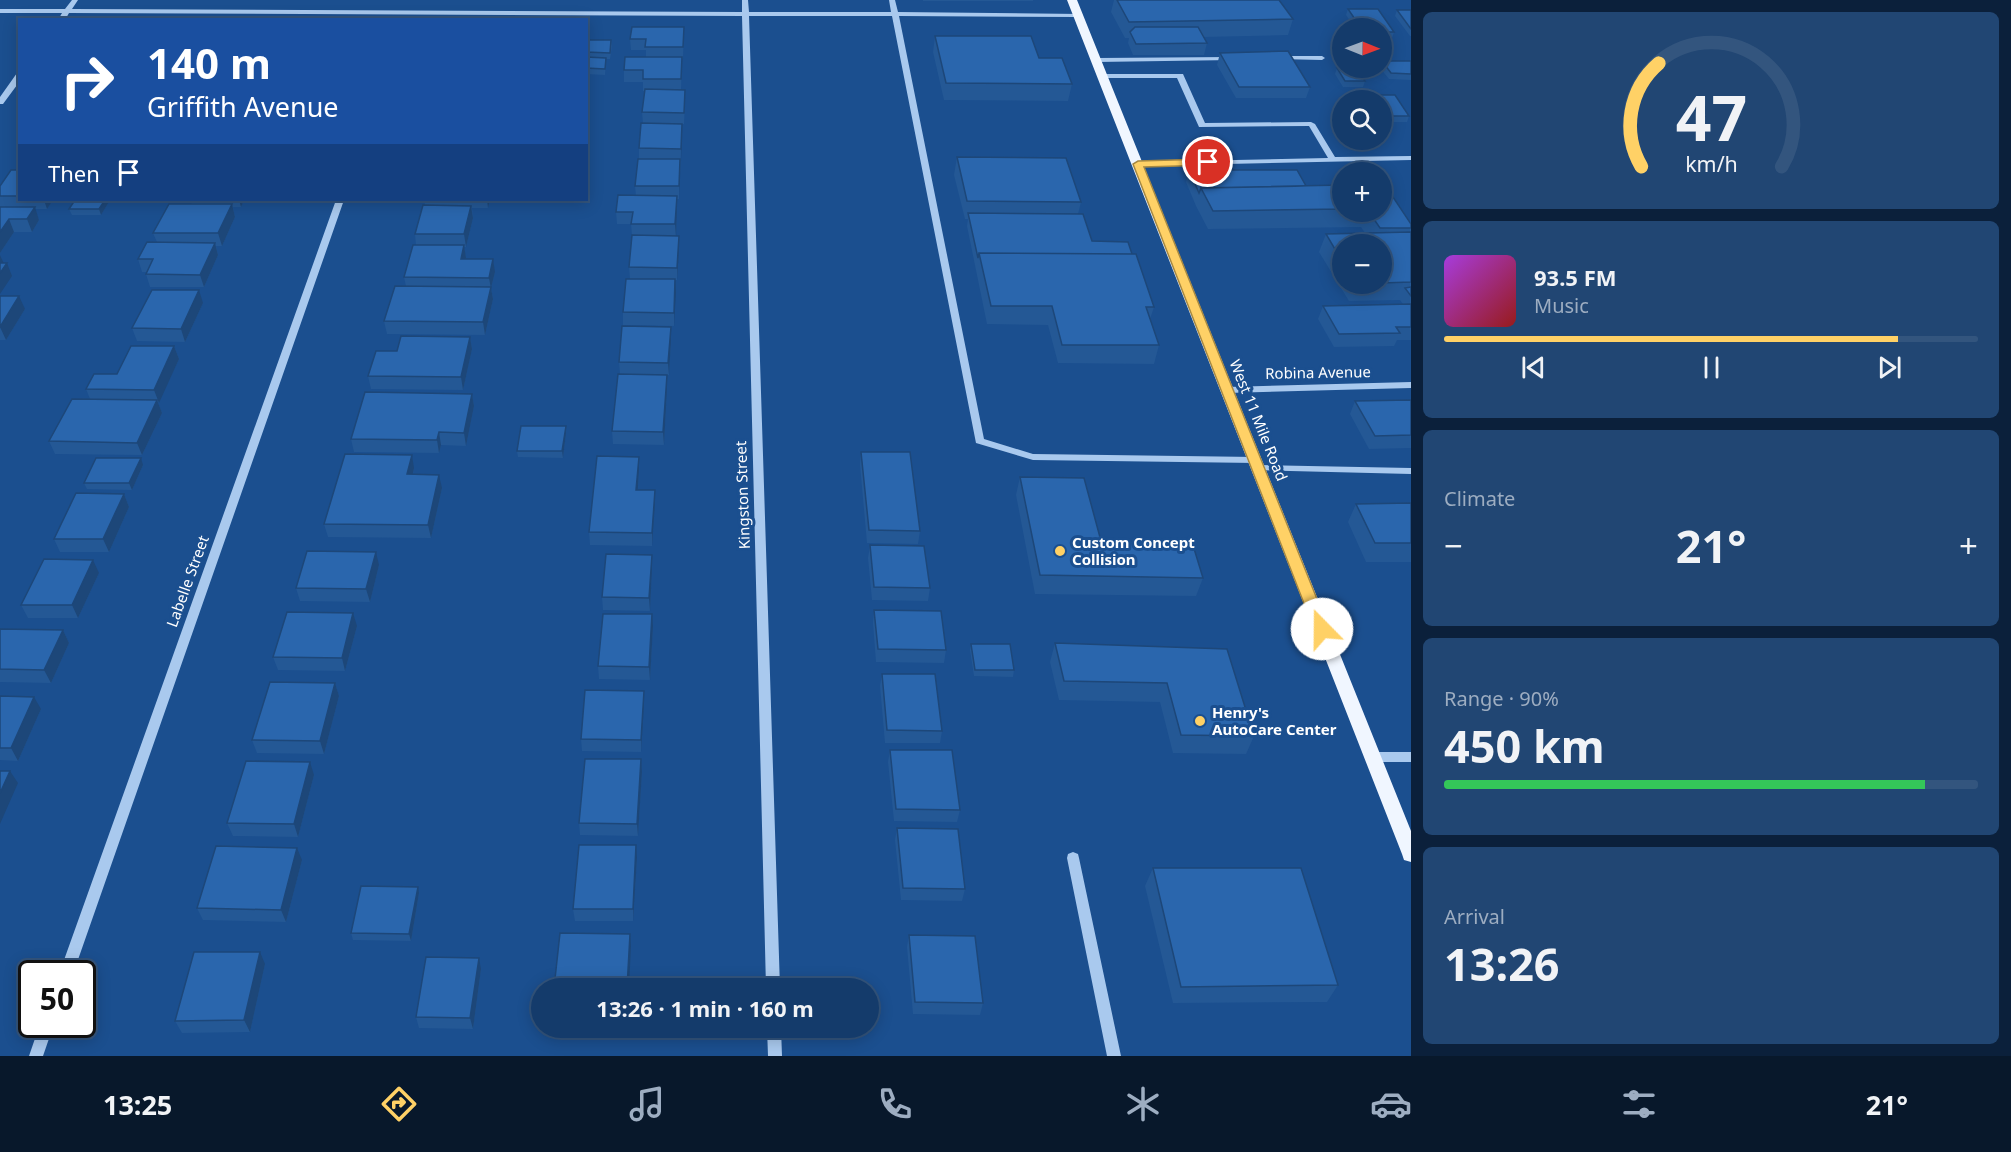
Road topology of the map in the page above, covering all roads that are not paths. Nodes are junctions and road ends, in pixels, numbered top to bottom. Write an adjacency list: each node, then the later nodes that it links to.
1 (75, 0): 6 (street)
2 (745, 0): 8 (street, Kingston Street)
3 (892, 0): 9 (street)
4 (1072, 0): 10 (main road, West 11 Mile Road)
5 (0, 10): 6 (street)
6 (67, 11): 7 (street); 11 (street)
7 (406, 13): 8 (street)
8 (745, 14): 9 (street); 32 (street, Kingston Street)
9 (895, 15): 10 (street); 25 (street)
10 (1078, 15): 15 (main road, West 11 Mile Road)
11 (62, 18)
12 (1239, 58): 15 (street)
13 (1275, 58): 14 (street)
14 (1322, 58)
15 (1096, 60): 16 (main road, West 11 Mile Road)
16 (1103, 76): 20 (street); 21 (main road, West 11 Mile Road)
17 (18, 78): 18 (street)
18 (0, 102)
19 (1411, 158): 20 (street)
20 (1333, 159): 21 (street)
21 (1138, 164): 24 (main road, West 11 Mile Road)
22 (340, 201): 31 (street, Labelle Street)
23 (1411, 385): 24 (street, Robina Avenue)
24 (1227, 390): 25 (main road, West 11 Mile Road)
25 (1258, 464): 26 (street); 27 (main road, West 11 Mile Road)
26 (1411, 471)
27 (1372, 757): 28 (street); 29 (main road, West 11 Mile Road)
28 (1411, 757)
29 (1411, 854)
30 (1073, 858): 37 (street)
31 (71, 960)
32 (773, 978)
33 (43, 1038): 35 (street)
34 (774, 1038): 36 (street)
35 (36, 1056)
36 (775, 1056)
37 (1114, 1056)

